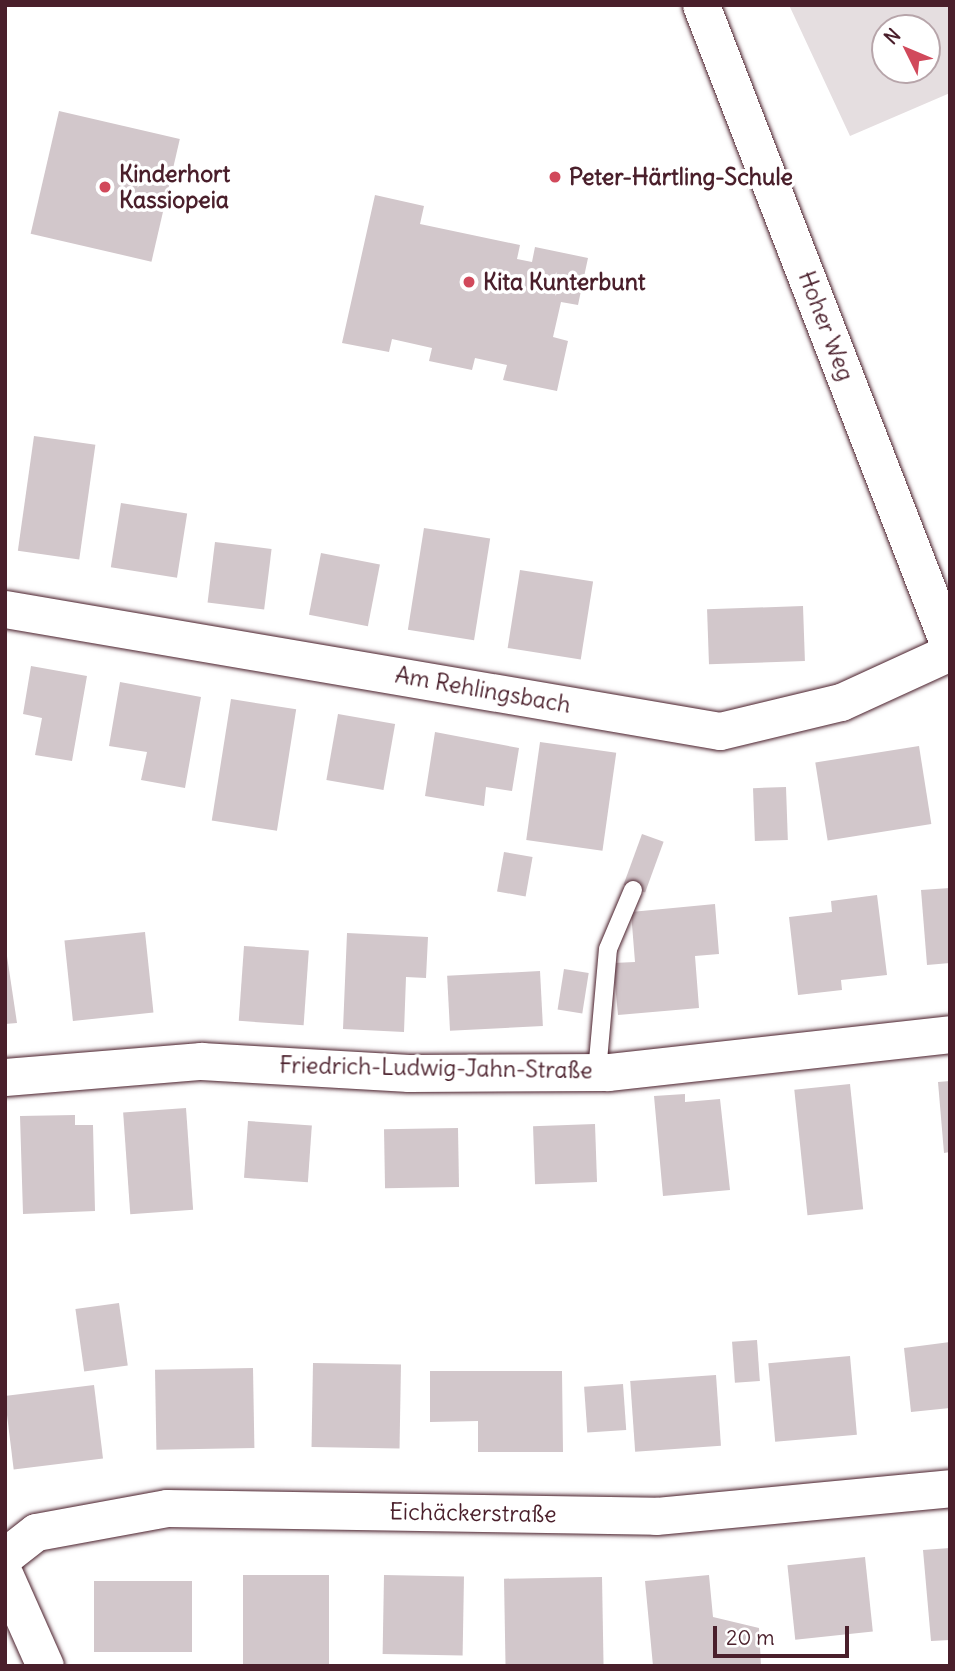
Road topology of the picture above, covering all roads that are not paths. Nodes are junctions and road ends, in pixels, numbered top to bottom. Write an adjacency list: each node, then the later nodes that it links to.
1 (701, 5): 3 (street, Hoher Weg)
2 (5, 609): 3 (street, Am Rehlingsbach)
3 (950, 650)
4 (633, 890): 6 (lane)
5 (950, 1034): 6 (street, Friedrich-Ludwig-Jahn-Straße)
6 (597, 1072): 7 (street, Friedrich-Ludwig-Jahn-Straße)
7 (5, 1077)
8 (950, 1488): 9 (street, Eichäckerstraße)
9 (5, 1556)
10 (5, 1576): 11 (street)
11 (45, 1666)

